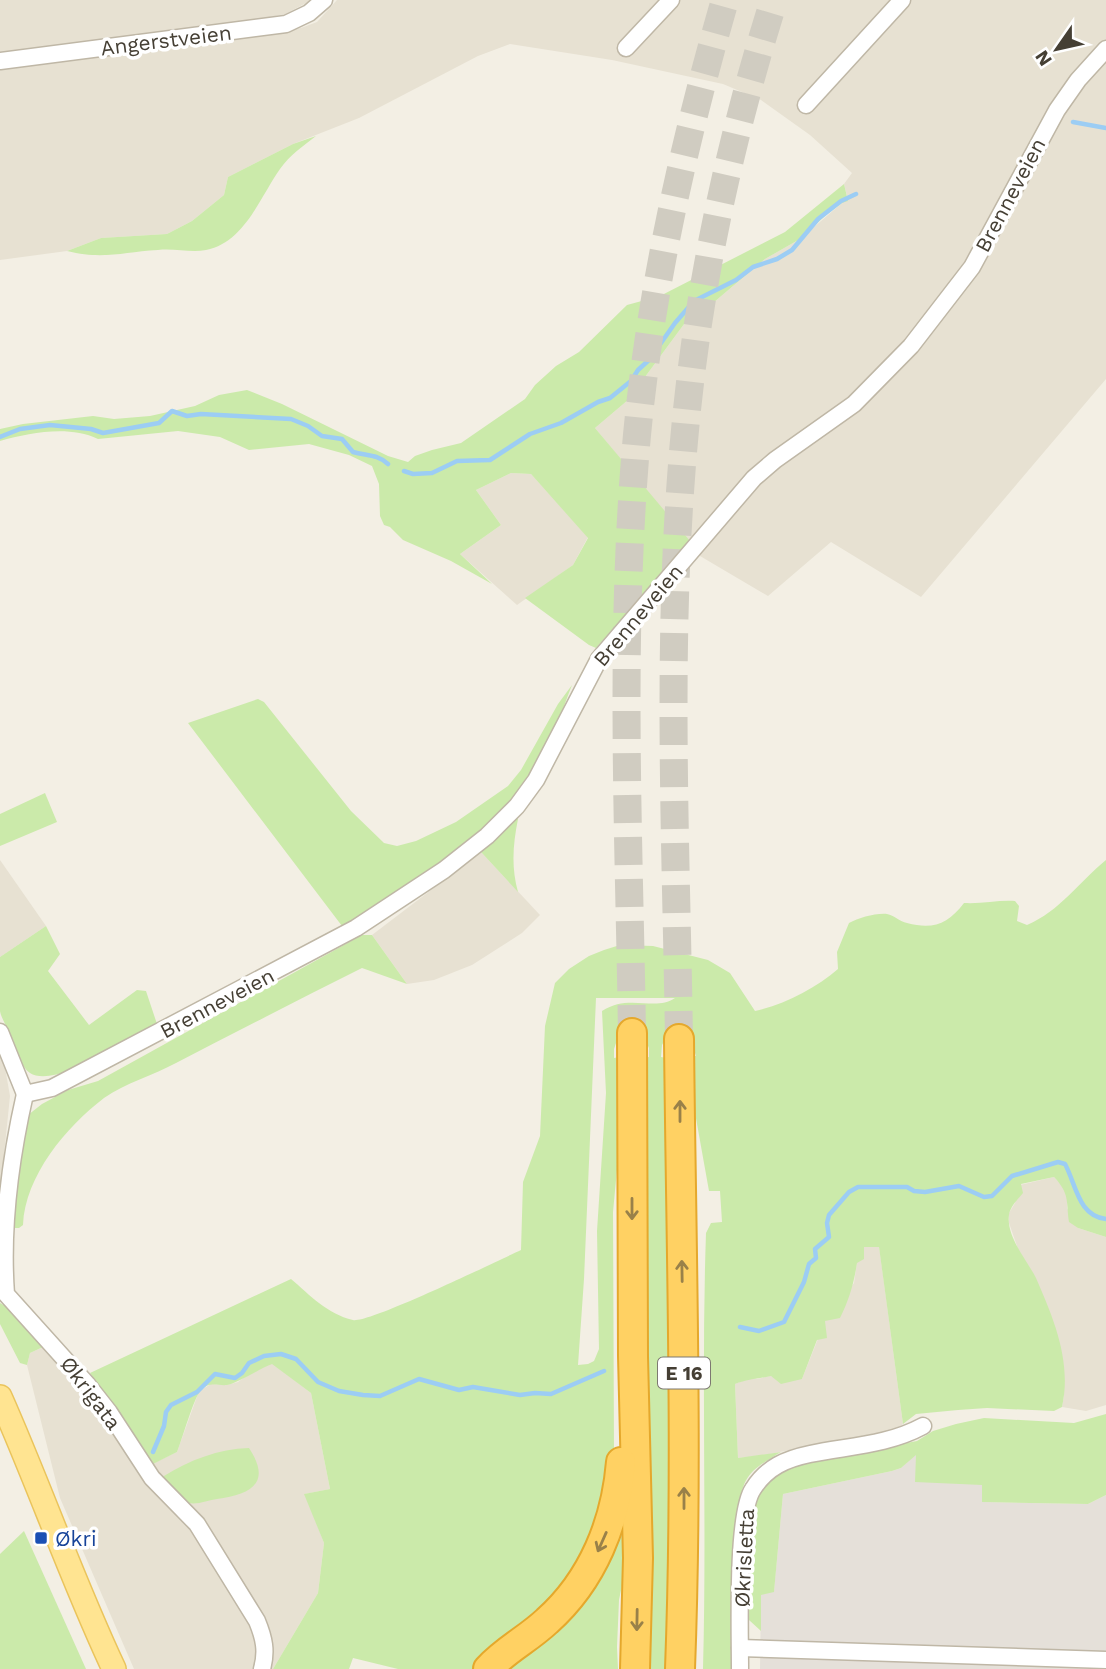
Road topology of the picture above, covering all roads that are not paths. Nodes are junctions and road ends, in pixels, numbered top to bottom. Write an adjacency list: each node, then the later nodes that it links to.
1 (324, 0): 6 (street, Angerstveien)
2 (671, 0): 4 (street)
3 (902, 0): 7 (street)
4 (626, 48)
5 (1106, 50): 11 (street, Brenneveien)
6 (0, 61)
7 (806, 105)
8 (0, 1032): 11 (street)
9 (632, 1033): 12 (highway, E 16, one-way to 12)
10 (679, 1039): 15 (highway, E 16, one-way to 10)
11 (25, 1094): 19 (street, Økrigata)
12 (633, 1356): 20 (highway, E 16, one-way to 20); 21 (highway, E 16, one-way to 21)
13 (0, 1397): 18 (main road)
14 (923, 1426): 16 (street, Økrisletta)
15 (684, 1566): 22 (highway, E 16); 23 (highway, E 16)
16 (740, 1648): 17 (street); 24 (street, Økrisletta)
17 (1106, 1660)
18 (114, 1669)
19 (262, 1669)
20 (488, 1669)
21 (635, 1669)
22 (680, 1669)
23 (695, 1669)
24 (740, 1669)

